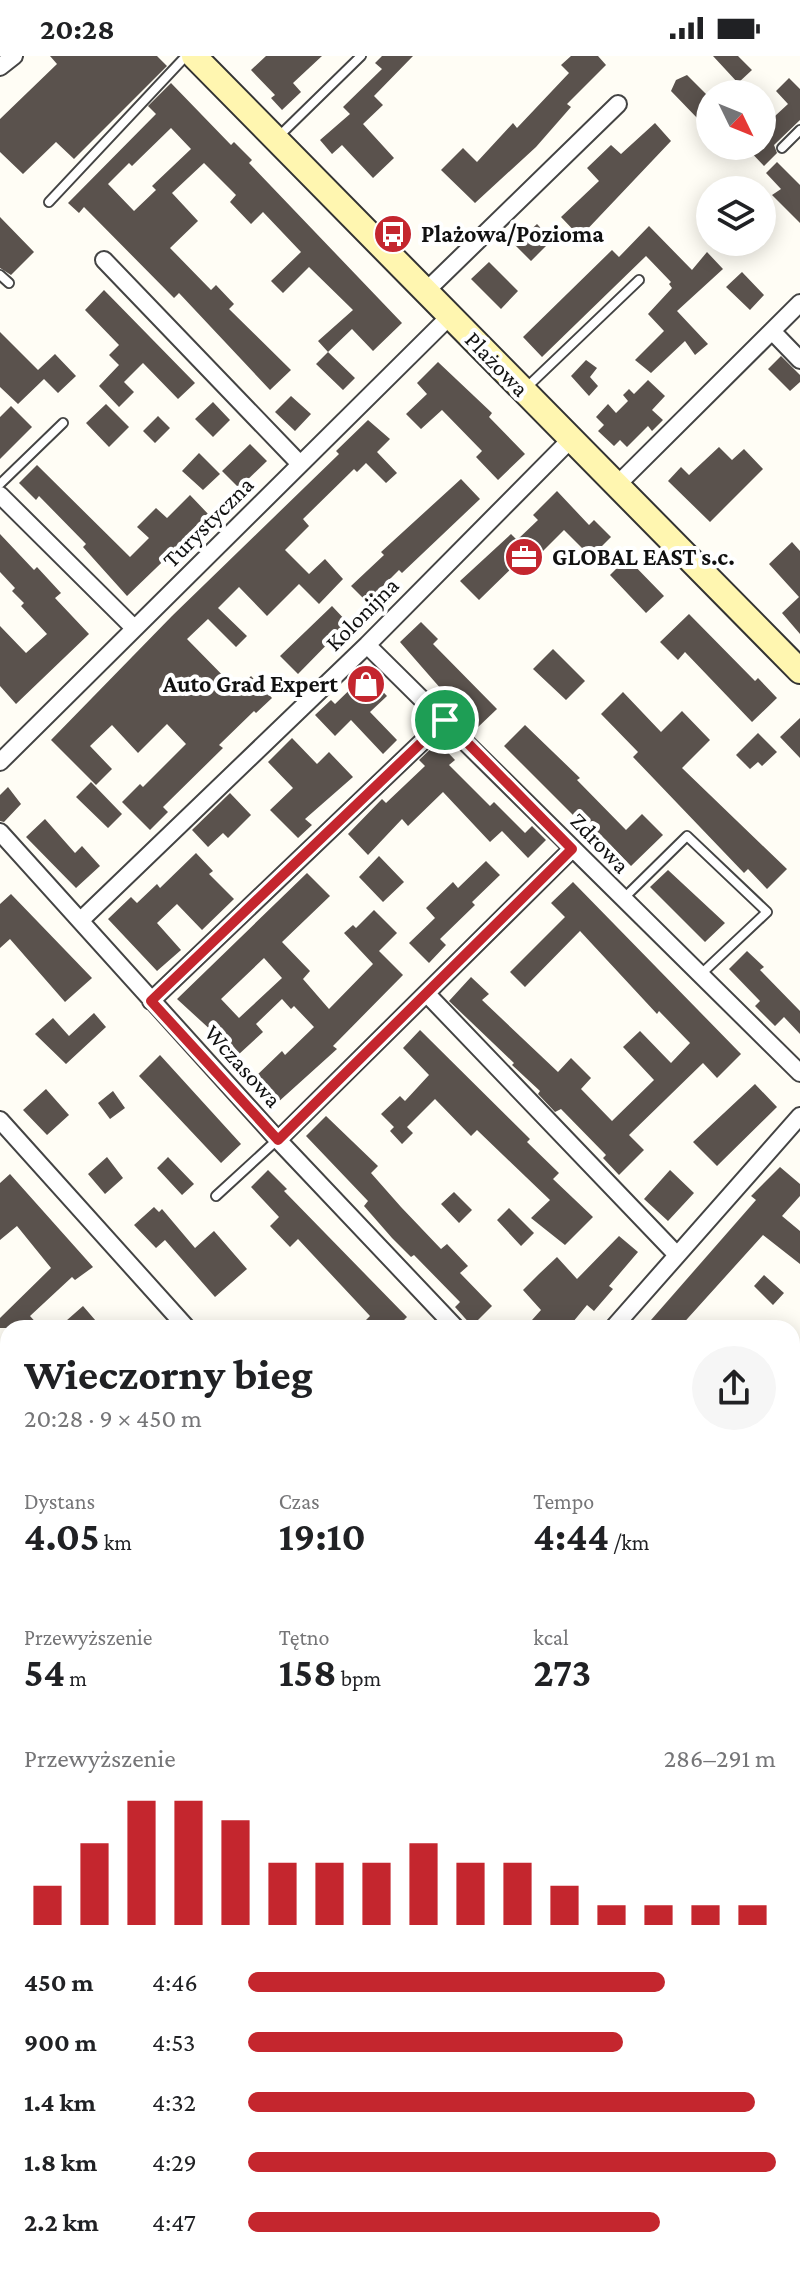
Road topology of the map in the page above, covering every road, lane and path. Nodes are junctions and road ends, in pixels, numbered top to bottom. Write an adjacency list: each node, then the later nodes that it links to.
1 (14, 56): 5 (street)
2 (186, 56): 10 (lane)
3 (194, 56): 8 (street, Plażowa)
4 (361, 56): 8 (lane)
5 (0, 67)
6 (618, 104): 15 (street)
7 (800, 130): 9 (lane)
8 (276, 139): 15 (street, Plażowa)
9 (782, 148)
10 (49, 202)
11 (104, 260): 23 (street)
12 (0, 275): 14 (lane)
13 (639, 280): 20 (lane)
14 (9, 283)
15 (425, 292): 17 (street, Plażowa)
16 (800, 303): 18 (street)
17 (450, 316): 20 (street, Plażowa); 23 (street, Turystyczna)
18 (772, 331): 19 (street); 25 (street)
19 (800, 360)
20 (523, 391): 22 (street, Plażowa)
21 (63, 423): 24 (lane)
22 (571, 439): 25 (street, Plażowa); 28 (street, Kolonijna)
23 (300, 464): 27 (street, Turystyczna)
24 (0, 484)
25 (617, 485): 29 (street, Plażowa)
26 (0, 495): 27 (street)
27 (134, 628): 31 (street, Turystyczna)
28 (367, 645): 30 (street, Zdrowa); 35 (street, Kolonijna)
29 (800, 671)
30 (445, 720): 33 (street, Zdrowa); 38 (street)
31 (0, 762)
32 (0, 832): 35 (street, Wczasowa)
33 (572, 849): 34 (street, Zdrowa); 37 (street)
34 (622, 900): 36 (street, Zdrowa); 36 (lane)
35 (81, 920): 38 (street, Wczasowa)
36 (700, 976): 39 (street, Zdrowa)
37 (427, 994): 42 (street); 44 (street)
38 (151, 1001): 42 (street, Wczasowa)
39 (800, 1073)
40 (800, 1116): 44 (street)
41 (0, 1120): 45 (street)
42 (278, 1140): 43 (lane); 46 (street, Wczasowa)
43 (216, 1196)
44 (677, 1255): 47 (street)
45 (180, 1320)
46 (448, 1320)
47 (620, 1320)

